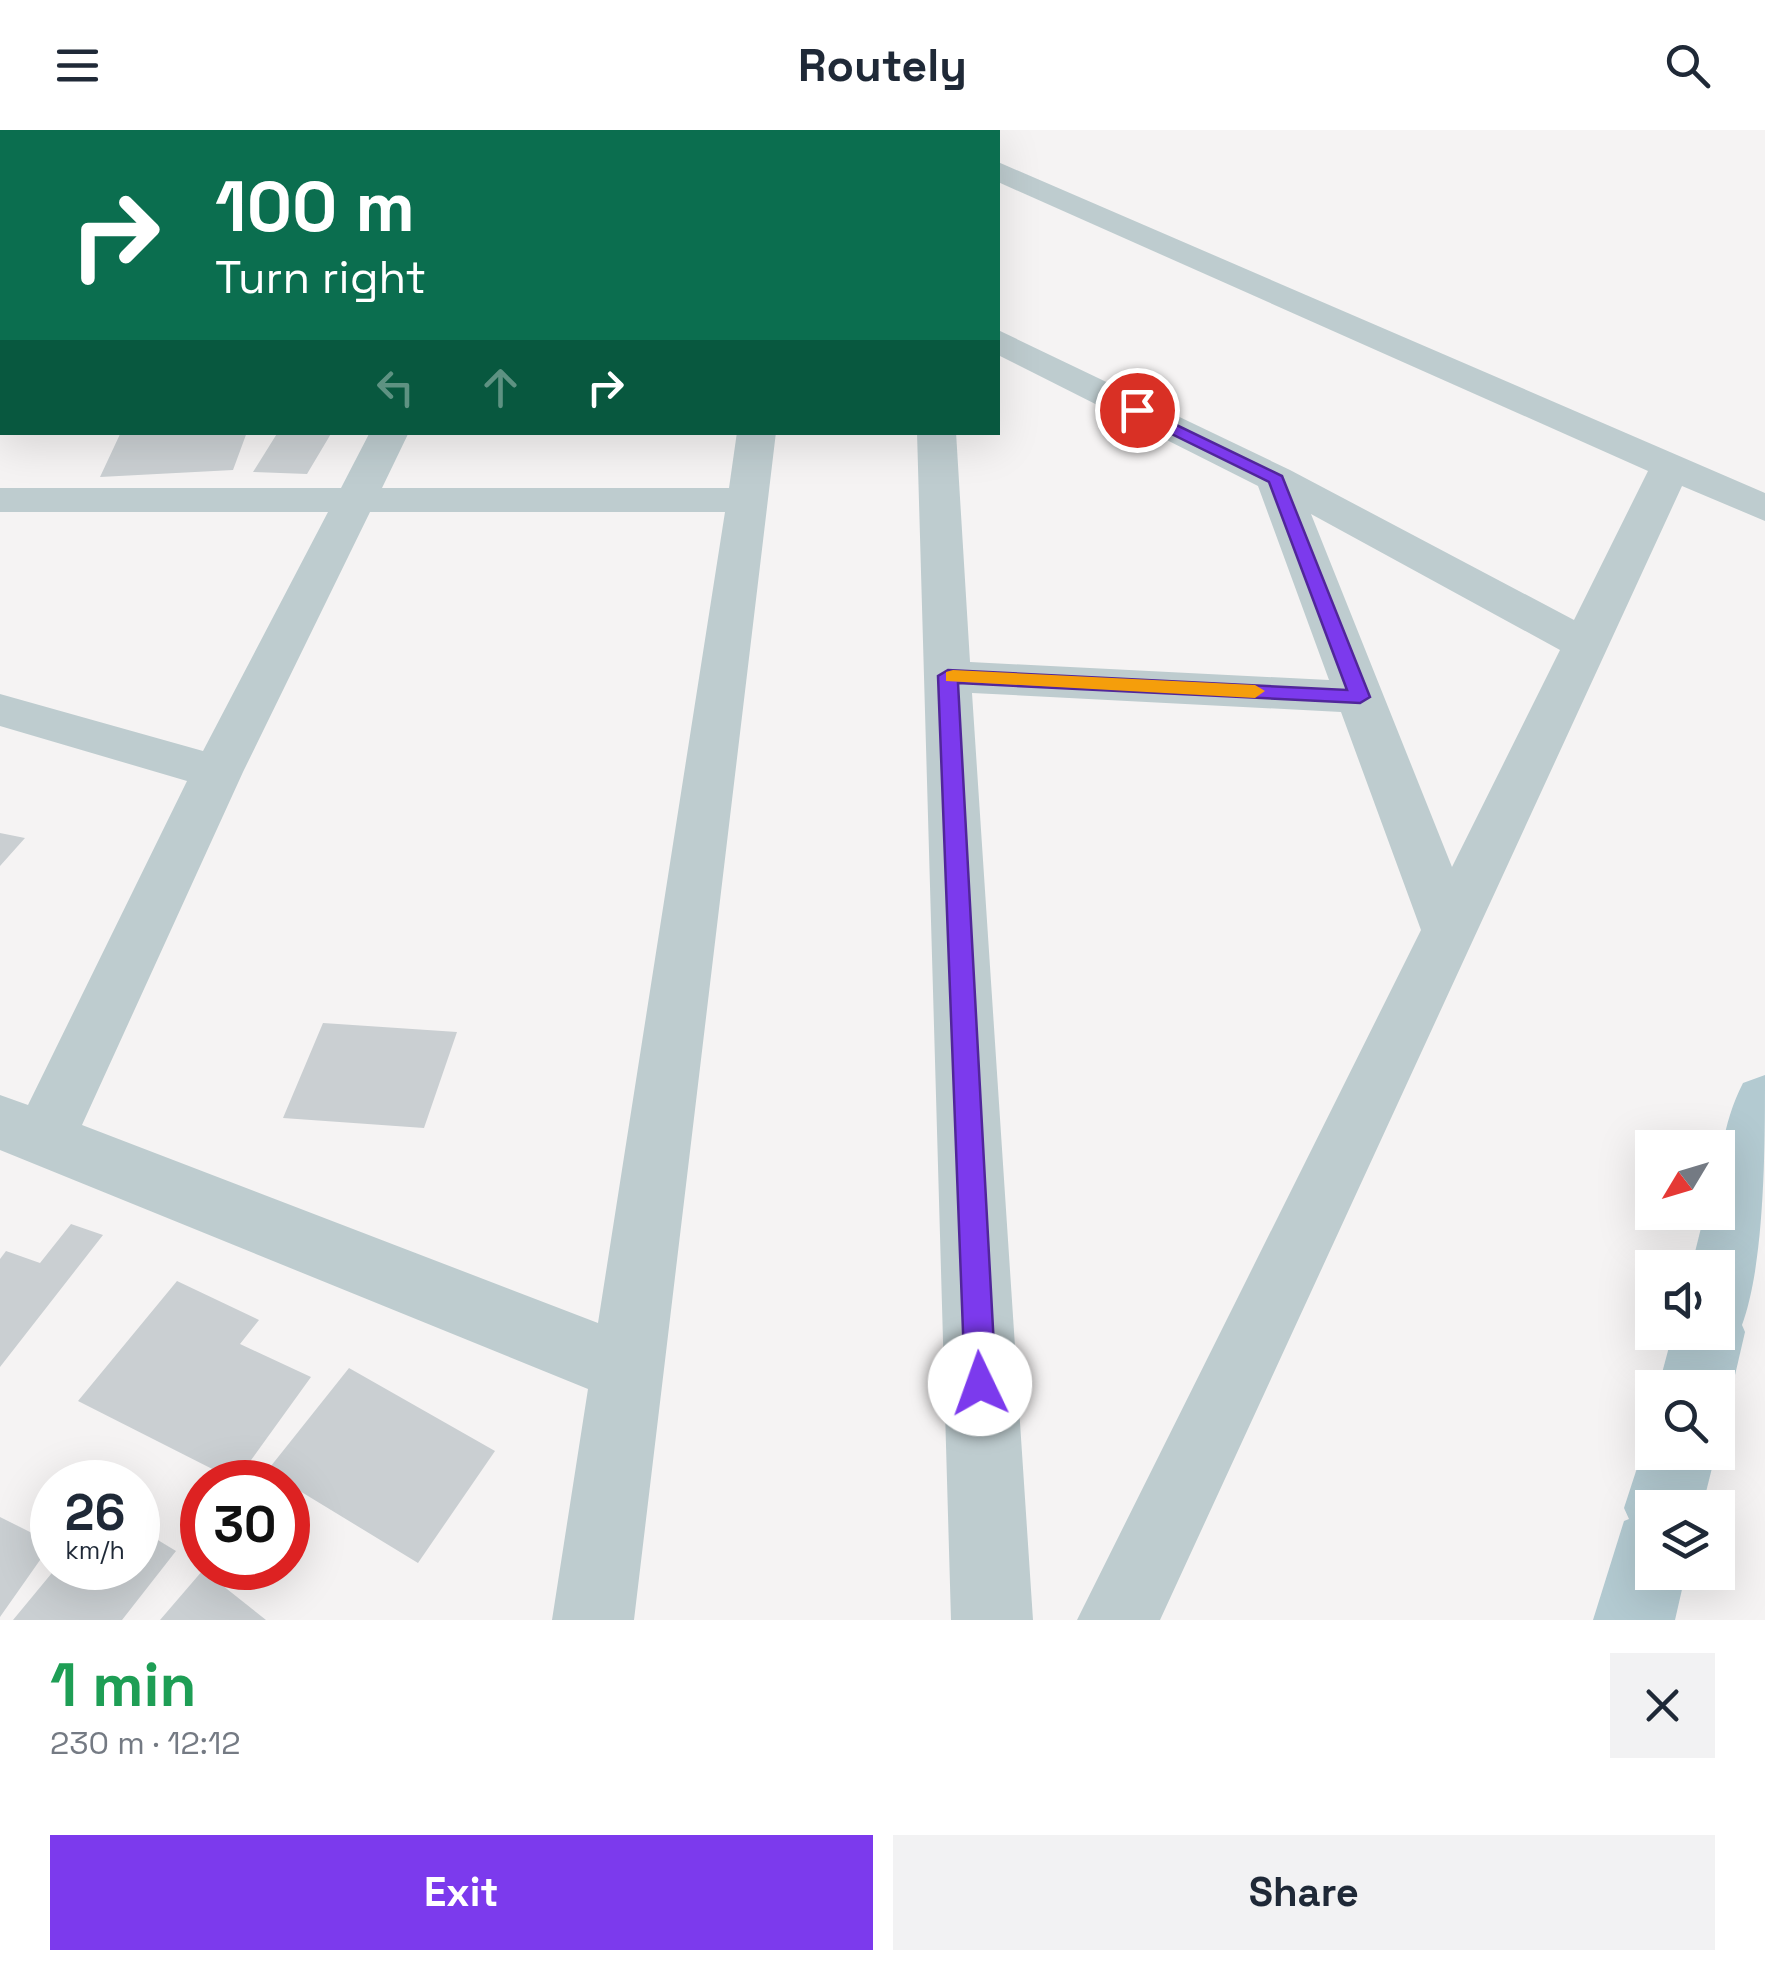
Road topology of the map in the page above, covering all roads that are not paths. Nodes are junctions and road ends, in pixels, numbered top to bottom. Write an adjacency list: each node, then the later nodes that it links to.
1 (1000, 173): 6 (street)
2 (1000, 342): 7 (street)
3 (389, 435): 8 (street)
4 (756, 435): 10 (street)
5 (936, 435): 13 (street)
6 (1671, 466): 11 (street); 12 (street)
7 (1276, 480): 12 (street); 14 (street)
8 (359, 498): 9 (street); 10 (street); 16 (street)
9 (0, 500)
10 (749, 500): 22 (street)
11 (1765, 508)
12 (1586, 645): 17 (street)
13 (948, 676): 14 (street); 25 (street)
14 (1360, 697): 17 (street)
15 (0, 710): 16 (street)
16 (217, 772): 19 (street)
17 (1449, 930): 26 (street)
18 (1765, 1102): 20 (main road)
19 (22, 1129): 22 (street)
20 (1753, 1220): 21 (main road)
21 (1735, 1262)
22 (626, 1369): 24 (street)
23 (1642, 1590): 27 (main road)
24 (592, 1620)
25 (992, 1620)
26 (1118, 1620)
27 (1634, 1620)

